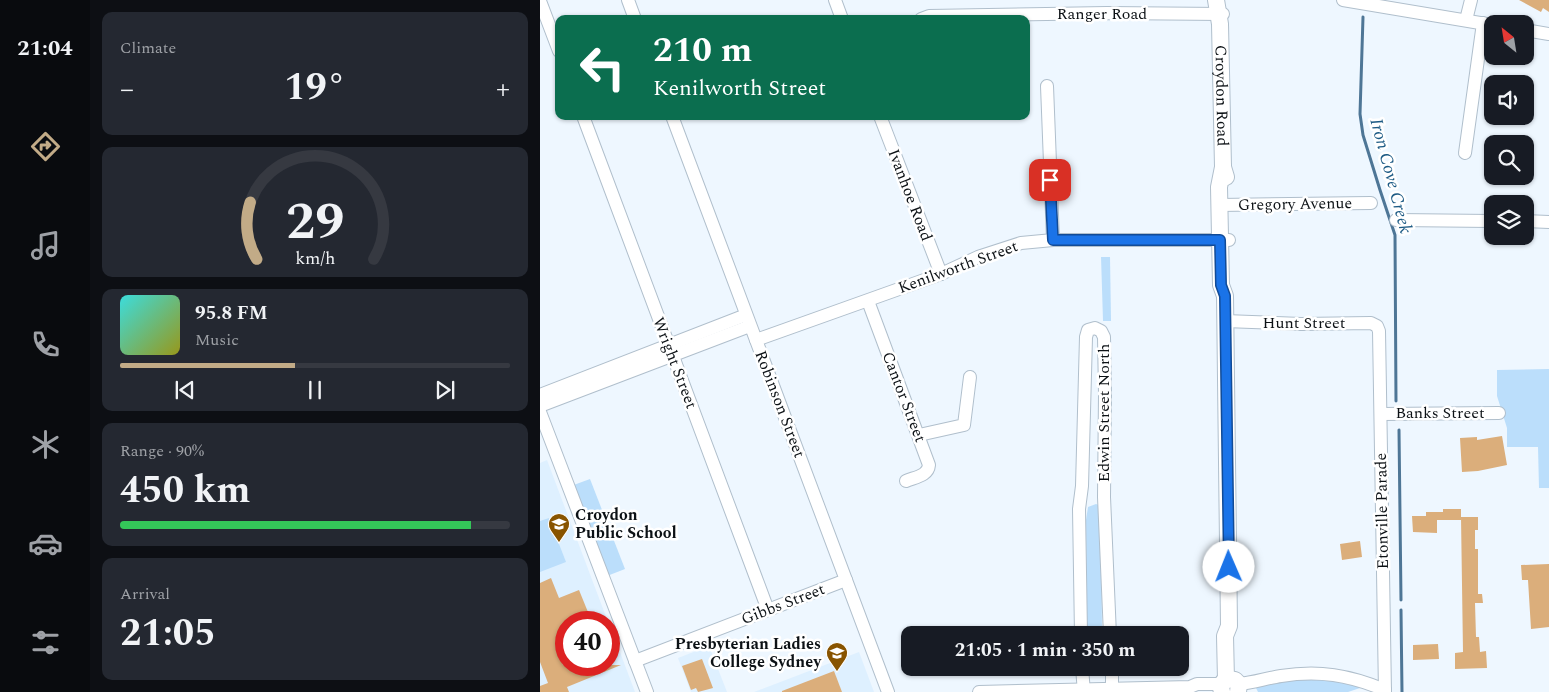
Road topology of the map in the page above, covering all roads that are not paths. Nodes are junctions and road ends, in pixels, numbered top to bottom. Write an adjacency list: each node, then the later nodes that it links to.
1 (628, 0): 9 (street)
2 (835, 0): 10 (street)
3 (1107, 0): 8 (street)
4 (1343, 0): 12 (street)
5 (1471, 0): 12 (street)
6 (540, 1): 16 (street)
7 (1221, 10): 8 (street, Ranger Road); 24 (street, Croydon Road)
8 (1108, 14): 11 (street, Ranger Road)
9 (634, 15)
10 (841, 15)
11 (1018, 15)
12 (1466, 20): 13 (street)
13 (1484, 23)
14 (1534, 32): 15 (street)
15 (1549, 34)
16 (555, 41)
17 (1484, 46): 22 (street)
18 (1047, 86): 29 (street)
19 (584, 120): 37 (street, Wright Street)
20 (673, 120): 33 (street, Robinson Street)
21 (882, 120): 31 (street, Ivanhoe Road)
22 (1465, 153)
23 (1371, 203): 24 (street, Gregory Avenue)
24 (1224, 206): 30 (street, Croydon Road)
25 (1396, 220): 26 (street)
26 (1484, 221)
27 (1534, 221): 28 (street)
28 (1549, 222)
29 (1053, 240): 30 (street, Kenilworth Street); 31 (street, Kenilworth Street)
30 (1224, 240): 34 (street, Croydon Road)
31 (941, 274): 32 (street, Kenilworth Street)
32 (868, 301): 36 (street, Kenilworth Street); 44 (street, Cantor Street)
33 (748, 320): 36 (street, Robinson Street); 37 (street)
34 (1225, 321): 35 (street, Hunt Street); 53 (street, Croydon Road)
35 (1379, 331): 43 (street, Etonville Parade)
36 (756, 340): 46 (street, Robinson Street)
37 (671, 351): 39 (street); 40 (street); 47 (street, Wright Street)
38 (970, 377): 44 (street)
39 (540, 394)
40 (540, 406)
41 (540, 412): 50 (street)
42 (1499, 413): 43 (street, Banks Street)
43 (1380, 414): 56 (street, Etonville Parade)
44 (918, 435): 45 (street, Cantor Street)
45 (906, 481)
46 (846, 580): 47 (street, Gibbs Street); 58 (street, Robinson Street)
47 (768, 610): 50 (street, Gibbs Street)
48 (1081, 626): 49 (street, Edwin Street North)
49 (1110, 626)
50 (635, 661): 57 (street)
51 (1083, 676): 55 (street)
52 (1112, 676): 54 (street)
53 (1229, 686): 54 (street); 56 (street)
54 (1112, 689): 55 (street)
55 (1084, 691): 59 (street)
56 (1385, 691): 60 (street)
57 (647, 692)
58 (888, 692)
59 (980, 692)
60 (1366, 692)

